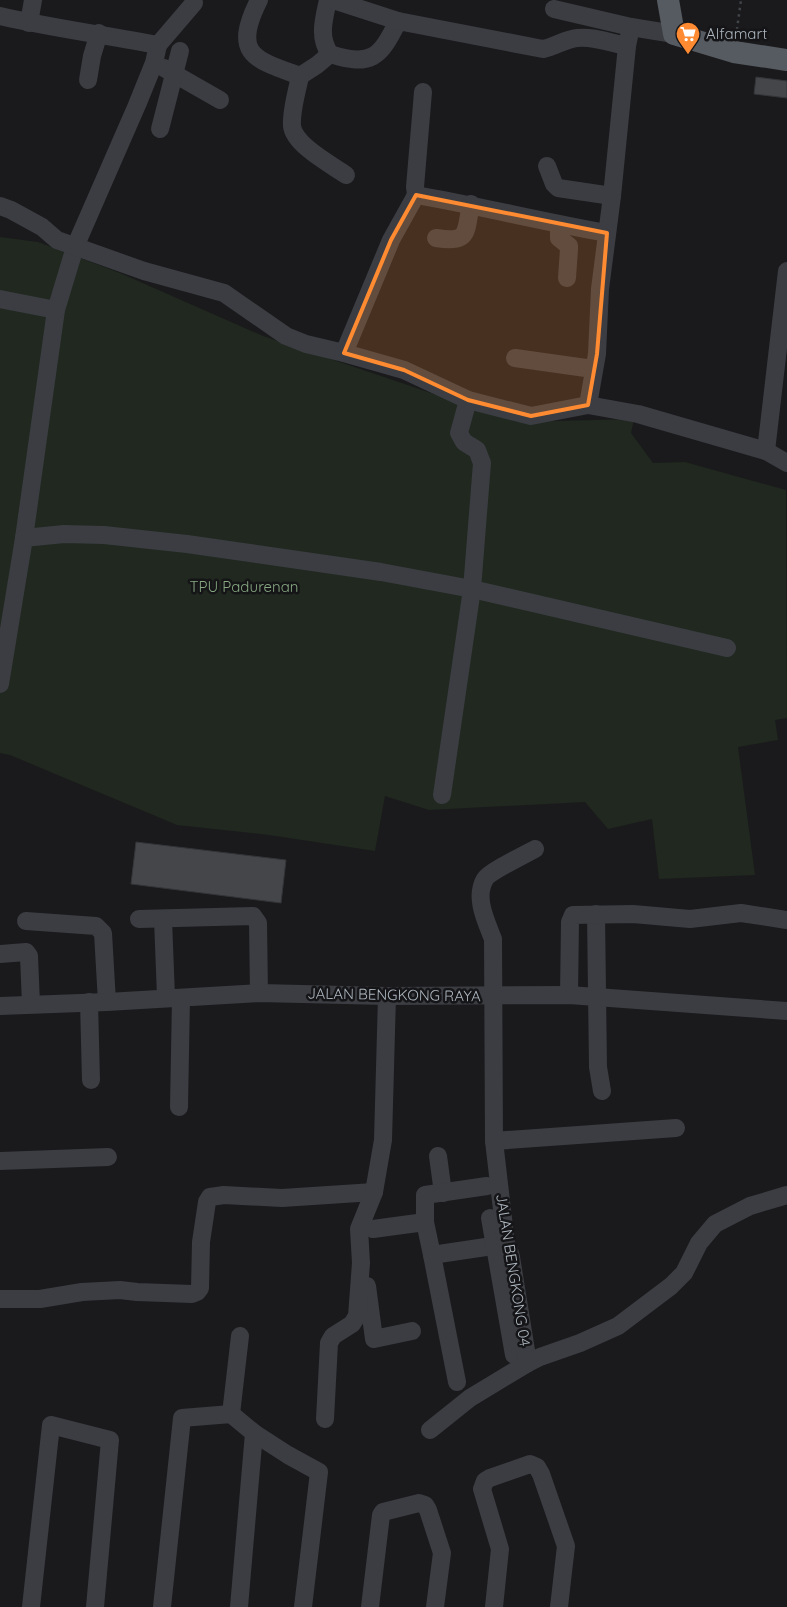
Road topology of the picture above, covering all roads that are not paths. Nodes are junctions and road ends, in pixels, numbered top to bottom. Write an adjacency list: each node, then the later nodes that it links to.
1 (33, 0): 10 (street)
2 (259, 0): 20 (street)
3 (328, 0): 17 (street)
4 (333, 0): 9 (street)
5 (668, 0): 13 (main road)
6 (194, 3): 16 (street)
7 (554, 9): 11 (street)
8 (0, 16): 10 (street)
9 (404, 22): 14 (street); 17 (street)
10 (29, 23): 12 (street)
11 (631, 27): 13 (street); 14 (street)
12 (99, 34): 16 (street); 21 (street)
13 (674, 34): 18 (main road)
14 (627, 46): 28 (street)
15 (180, 51): 19 (street)
16 (156, 54): 19 (street); 34 (street)
17 (330, 54): 20 (street)
18 (787, 60)
19 (174, 74): 23 (street); 24 (street)
20 (300, 76): 26 (street)
21 (88, 80)
22 (423, 92): 27 (street)
23 (220, 100)
24 (160, 129)
25 (547, 166): 28 (street)
26 (346, 175)
27 (416, 195): 29 (street); 39 (street)
28 (612, 196): 32 (street)
29 (471, 204): 31 (street); 33 (street)
30 (0, 206): 34 (street)
31 (559, 225): 32 (street); 36 (street)
32 (607, 233): 41 (street)
33 (436, 238)
34 (75, 247): 38 (street); 39 (street)
35 (787, 271): 44 (street)
36 (566, 278)
37 (0, 299): 38 (street)
38 (56, 310): 46 (street)
39 (344, 353): 42 (street)
40 (515, 358): 41 (street)
41 (593, 369): 43 (street)
42 (468, 400): 43 (street); 47 (street)
43 (588, 405): 44 (street)
44 (766, 451): 45 (street)
45 (787, 463)
46 (24, 538): 47 (street); 49 (street)
47 (472, 589): 48 (street); 50 (street)
48 (727, 648)
49 (0, 684)
50 (442, 795)
51 (535, 848): 61 (street, JALAN BENGKONG 04)
52 (596, 914): 55 (street); 59 (street); 63 (street)
53 (139, 919): 54 (street)
54 (164, 919): 58 (street); 62 (street)
55 (787, 920)
56 (26, 921): 65 (street)
57 (0, 954): 66 (street)
58 (258, 993): 60 (street, JALAN BENGKONG RAYA); 62 (street, JALAN BENGKONG RAYA)
59 (569, 995): 61 (street, JALAN BENGKONG RAYA); 63 (street, JALAN BENGKONG RAYA)
60 (387, 996): 61 (street, JALAN BENGKONG RAYA); 78 (street)
61 (492, 996): 73 (street, JALAN BENGKONG 04)
62 (173, 997): 65 (street, JALAN BENGKONG RAYA); 71 (street)
63 (597, 997): 68 (street, JALAN BENGKONG RAYA); 70 (street)
64 (89, 1002): 65 (street, JALAN BENGKONG RAYA); 66 (street, JALAN BENGKONG RAYA); 69 (street)
65 (107, 1002)
66 (31, 1004): 67 (street, JALAN BENGKONG RAYA)
67 (0, 1006)
68 (787, 1011)
69 (91, 1080)
70 (602, 1091)
71 (179, 1107)
72 (676, 1128): 73 (street)
73 (494, 1141): 84 (street, JALAN BENGKONG 04)
74 (438, 1156): 79 (street)
75 (108, 1157): 76 (street)
76 (0, 1161)
77 (487, 1186): 79 (street)
78 (374, 1192): 86 (street); 87 (street)
79 (443, 1193): 82 (street)
80 (787, 1195): 90 (street)
81 (490, 1218): 84 (street)
82 (425, 1222): 83 (street); 85 (street)
83 (373, 1229)
84 (500, 1245): 85 (street); 90 (street, JALAN BENGKONG 04)
85 (432, 1255): 91 (street)
86 (361, 1263): 88 (street); 93 (street)
87 (0, 1299)
88 (412, 1331)
89 (240, 1336): 92 (street)
90 (521, 1359): 94 (street)
91 (457, 1382)
92 (231, 1414): 95 (street); 98 (street)
93 (325, 1420)
94 (430, 1430)
95 (254, 1433): 99 (street); 100 (street)
96 (31, 1607): 97 (street)
97 (95, 1607)
98 (162, 1607)
99 (239, 1607)
100 (303, 1607)
101 (370, 1607): 102 (street)
102 (435, 1607)
103 (494, 1607): 104 (street)
104 (559, 1607)

